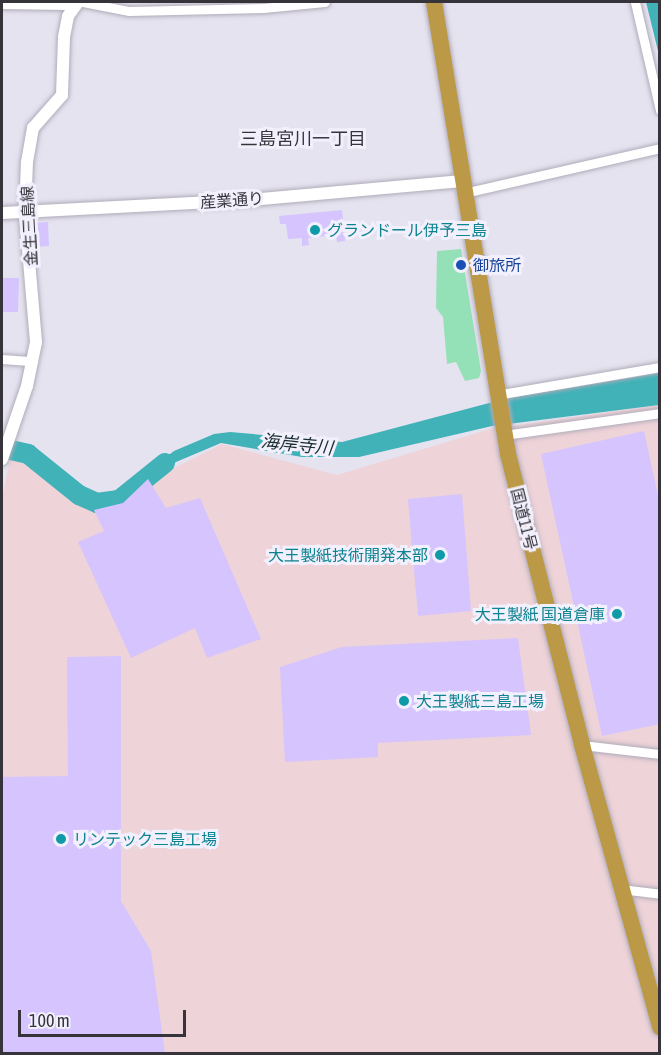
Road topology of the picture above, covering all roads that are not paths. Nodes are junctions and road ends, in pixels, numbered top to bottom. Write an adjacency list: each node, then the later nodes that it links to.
1 (77, 2): 6 (street); 12 (main road, 金生三島線)
2 (83, 2): 7 (street)
3 (325, 2): 7 (street)
4 (434, 2): 10 (highway, 国道11号)
5 (635, 2): 8 (street)
6 (2, 4)
7 (272, 4)
8 (660, 110)
9 (660, 148): 10 (street)
10 (463, 187): 12 (main road, 産業通り); 16 (highway, 国道11号)
11 (2, 213): 12 (main road, 産業通り)
12 (25, 213): 14 (main road, 金生三島線)
13 (2, 359): 14 (street)
14 (33, 361): 19 (main road, 金生三島線)
15 (660, 367): 16 (street)
16 (497, 398): 18 (highway, 国道11号)
17 (660, 413): 18 (street)
18 (503, 430): 20 (highway, 国道11号)
19 (2, 457)
20 (582, 745): 21 (street); 22 (highway, 国道11号)
21 (660, 754)
22 (621, 889): 23 (street); 24 (highway, 国道11号)
23 (660, 894)
24 (660, 1027)

